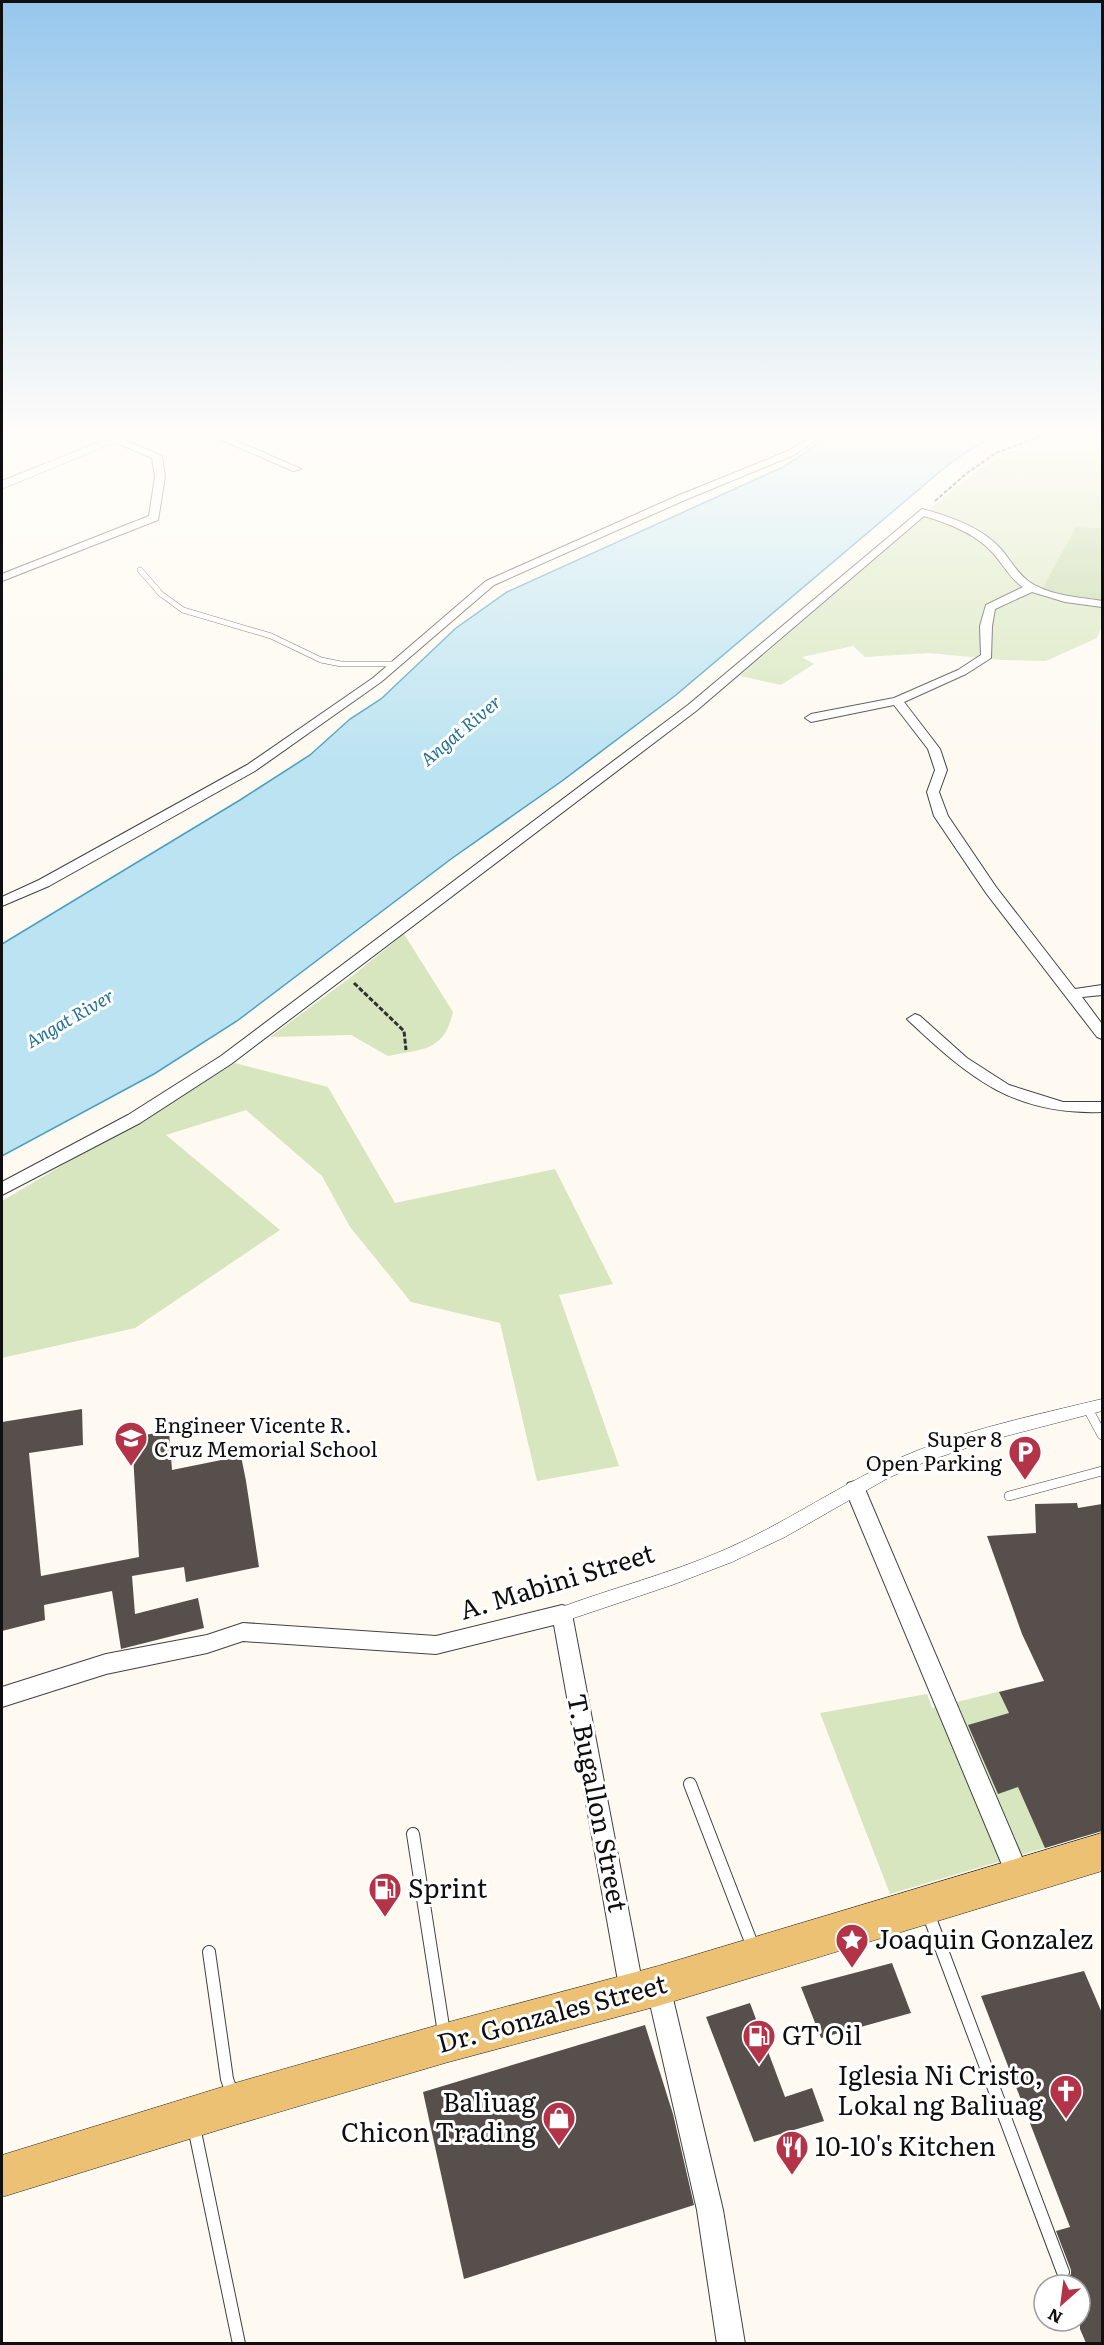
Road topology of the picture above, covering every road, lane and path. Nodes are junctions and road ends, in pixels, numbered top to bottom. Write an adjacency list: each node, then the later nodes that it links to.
1 (90, 543): 6 (street)
2 (579, 543): 9 (street)
3 (885, 543): 13 (street)
4 (988, 543): 7 (street)
5 (140, 570): 9 (lane)
6 (2, 578)
7 (1032, 588): 8 (street); 10 (street)
8 (1102, 604)
9 (395, 664): 12 (street)
10 (897, 701): 11 (street); 15 (street)
11 (811, 718)
12 (2, 902)
13 (343, 971): 18 (path); 20 (street)
14 (1102, 990): 15 (street)
15 (1072, 994): 17 (street)
16 (915, 1019): 19 (street)
17 (1102, 1034)
18 (406, 1050)
19 (1102, 1107)
20 (2, 1190)
21 (1095, 1407): 22 (lane); 24 (street, A. Mabini Street)
22 (1102, 1435)
23 (1102, 1471): 25 (lane)
24 (855, 1489): 26 (street, A. Mabini Street); 31 (street)
25 (1008, 1496)
26 (562, 1614): 27 (street, A. Mabini Street); 35 (street, T. Bugallon Street)
27 (2, 1697)
28 (690, 1784): 34 (lane)
29 (413, 1834): 36 (lane)
30 (1102, 1852): 31 (main road, Dr. Gonzales Street)
31 (1018, 1876): 32 (main road, Dr. Gonzales Street)
32 (926, 1907): 34 (main road, Dr. Gonzales Street); 40 (lane)
33 (209, 1952): 37 (lane)
34 (756, 1956): 35 (main road, Dr. Gonzales Street)
35 (645, 1989): 36 (main road, Dr. Gonzales Street); 42 (street, T. Bugallon Street)
36 (446, 2043): 37 (main road, Dr. Gonzales Street)
37 (235, 2104): 38 (main road, Dr. Gonzales Street)
38 (193, 2118): 39 (main road, Dr. Gonzales Street); 41 (lane)
39 (2, 2176)
40 (1062, 2271)
41 (239, 2343)
42 (731, 2343)

